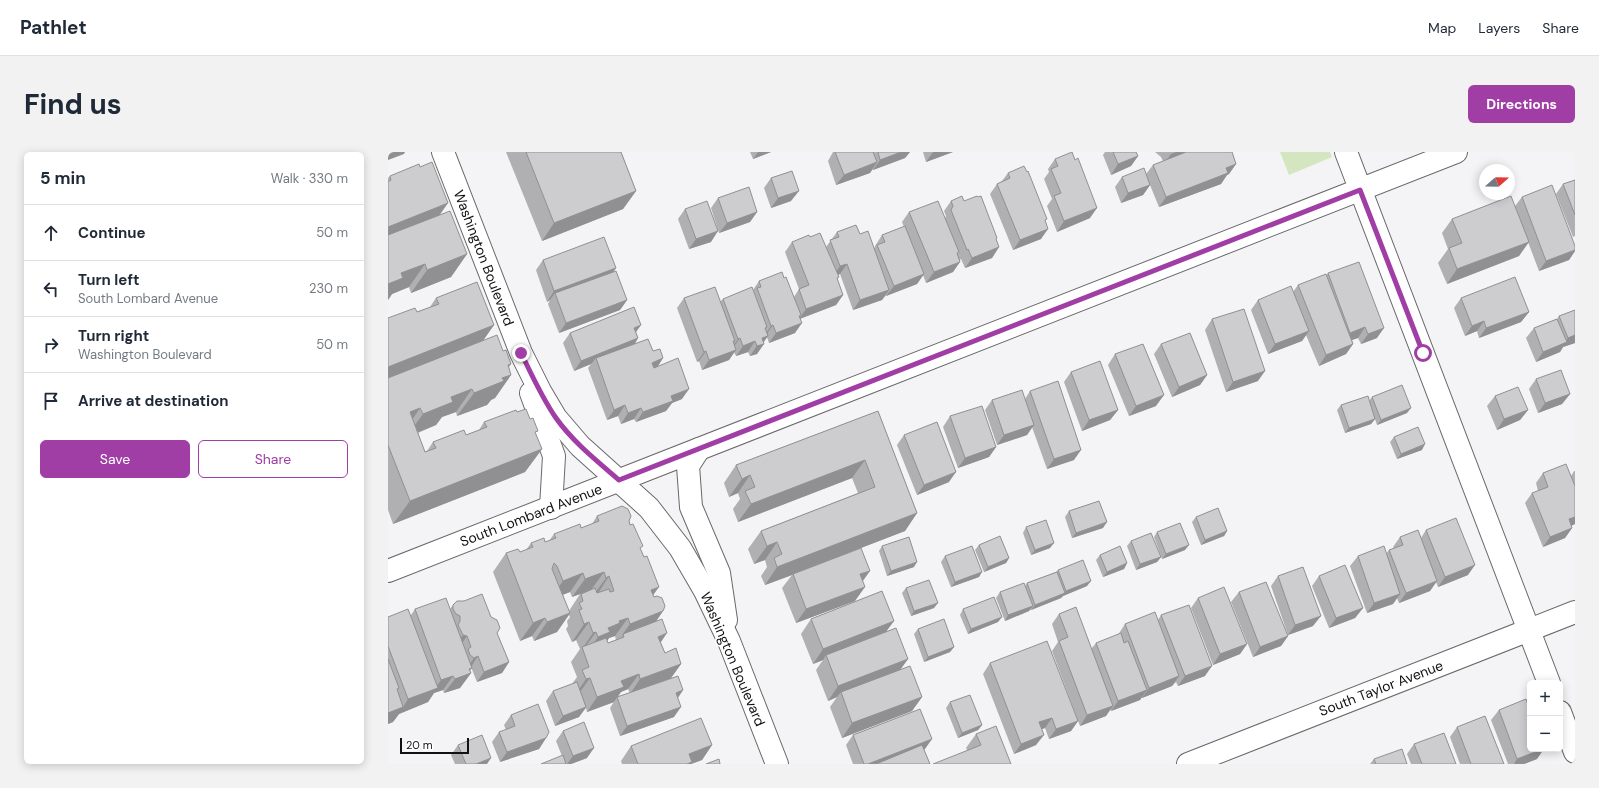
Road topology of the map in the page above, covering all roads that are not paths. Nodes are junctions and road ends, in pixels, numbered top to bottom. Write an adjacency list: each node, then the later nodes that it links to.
1 (443, 152): 5 (street, Washington Boulevard)
2 (1346, 152): 4 (street)
3 (1456, 152): 4 (street, South Lombard Avenue)
4 (1360, 190): 6 (street, South Lombard Avenue); 11 (street)
5 (521, 353): 7 (street, Washington Boulevard); 8 (street)
6 (699, 449): 7 (street, South Lombard Avenue); 12 (street)
7 (619, 480): 8 (street, South Lombard Avenue); 12 (street, Washington Boulevard)
8 (551, 508): 9 (street, South Lombard Avenue)
9 (388, 571)
10 (1575, 612): 11 (street, South Taylor Avenue)
11 (1528, 630): 13 (street); 17 (street, South Taylor Avenue)
12 (729, 641): 16 (street, Washington Boulevard)
13 (1548, 680)
14 (1562, 716): 15 (street)
15 (1575, 752)
16 (777, 764)
17 (1188, 764)

